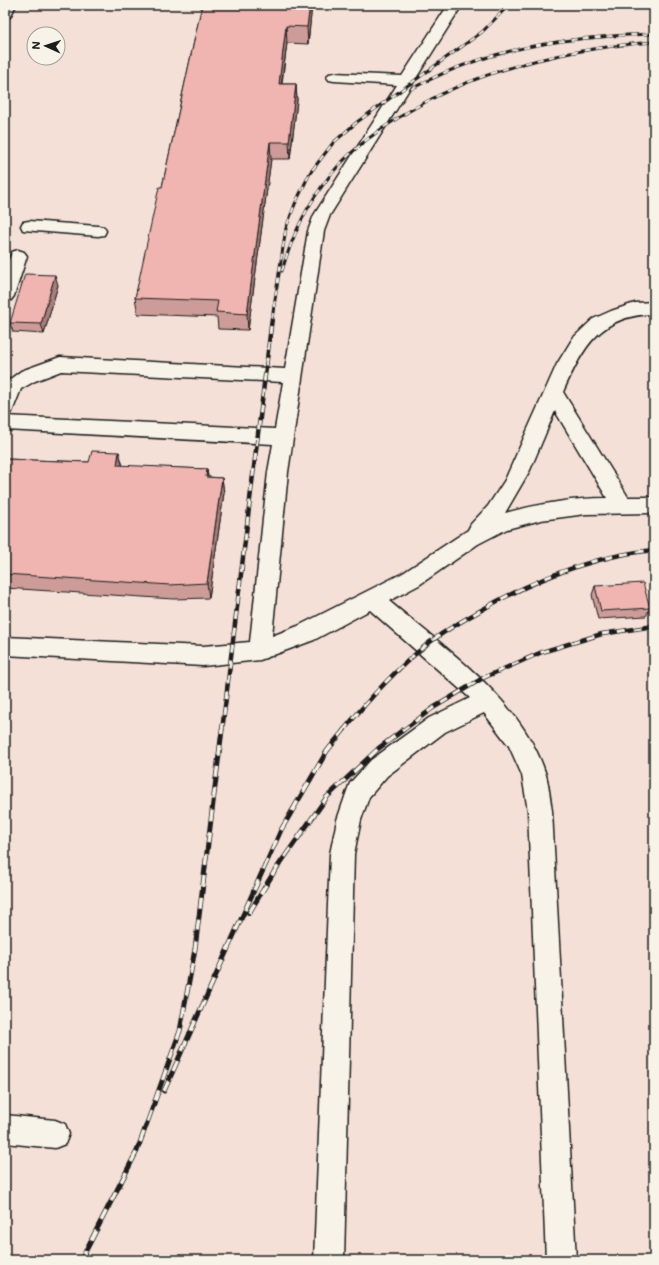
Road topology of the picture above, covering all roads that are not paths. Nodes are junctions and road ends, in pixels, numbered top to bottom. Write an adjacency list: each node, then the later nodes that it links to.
1 (9, 5): 3 (street)
2 (455, 5): 5 (street)
3 (5, 14)
4 (334, 77): 5 (street)
5 (408, 81): 11 (street)
6 (29, 226): 7 (street)
7 (98, 231)
8 (18, 256): 9 (street)
9 (5, 296)
10 (654, 308): 12 (street)
11 (294, 376): 13 (street); 14 (street)
12 (554, 392): 16 (street); 17 (street)
13 (5, 417): 14 (street)
14 (284, 437): 20 (street)
15 (654, 505): 16 (street)
16 (622, 506): 17 (street)
17 (471, 538): 18 (street)
18 (372, 599): 20 (street); 21 (street)
19 (5, 646): 20 (street)
20 (260, 650)
21 (488, 700): 24 (street); 25 (street)
22 (5, 1129): 23 (street)
23 (55, 1134)
24 (329, 1260)
25 (561, 1260)

